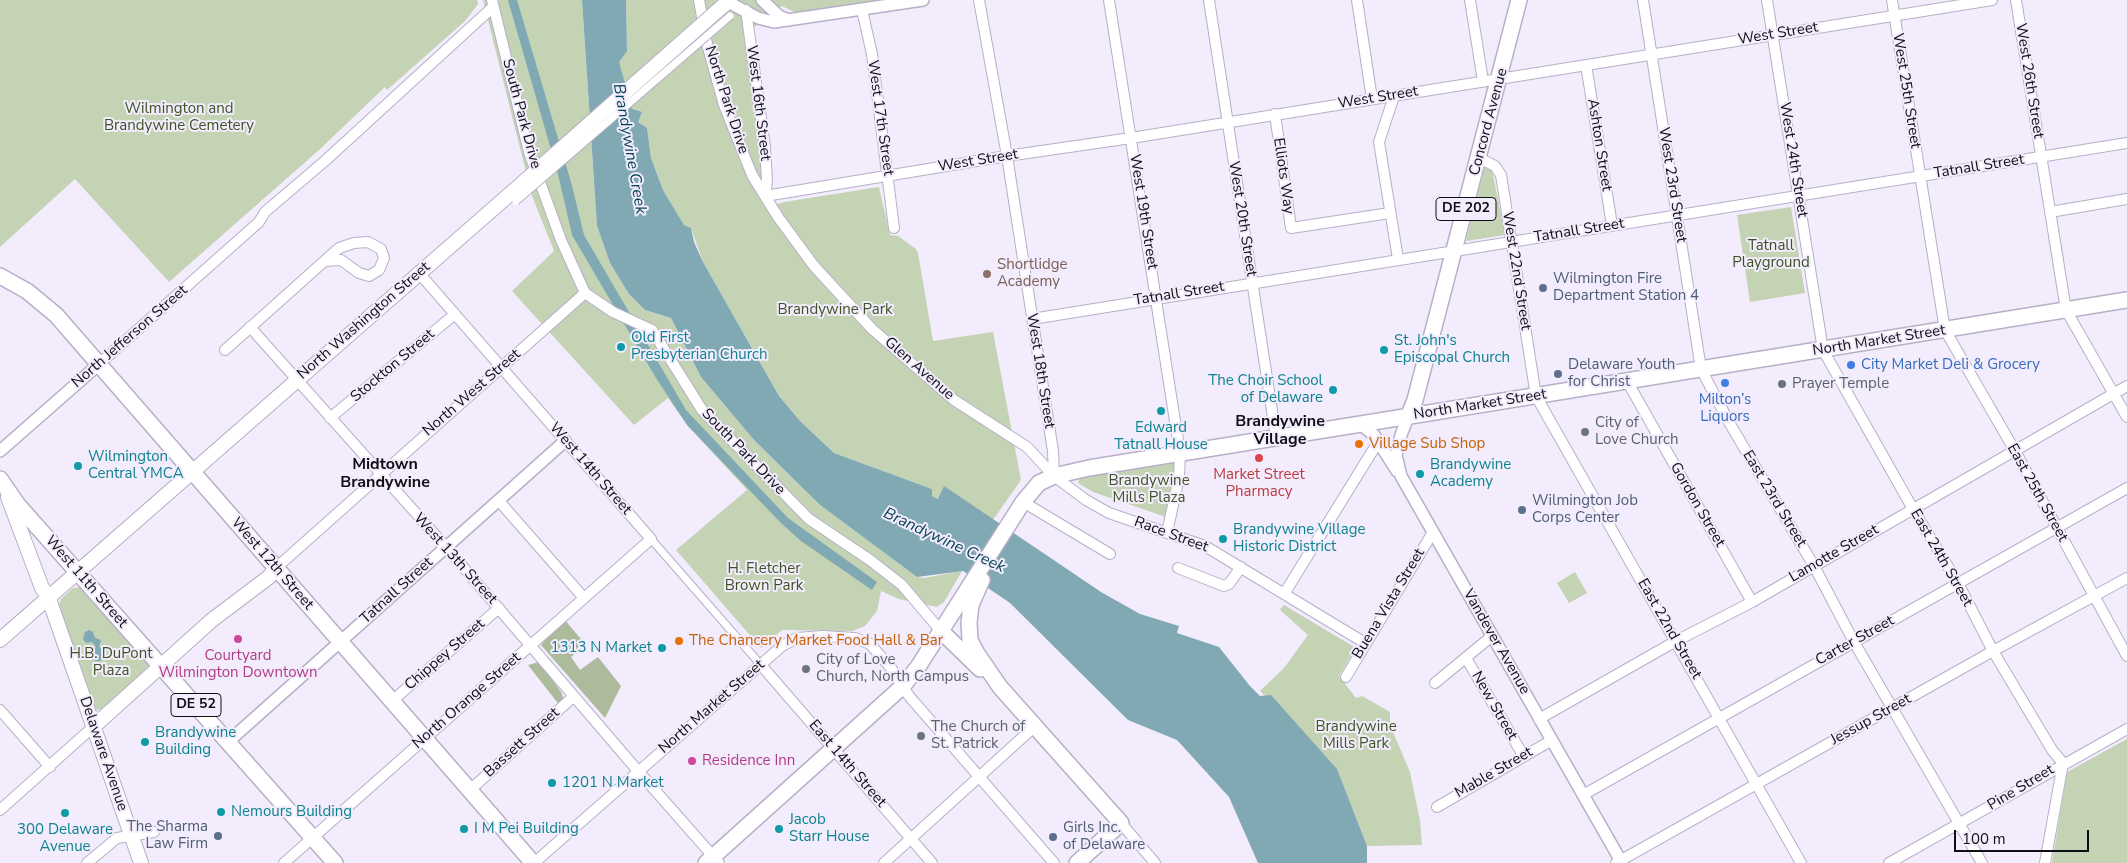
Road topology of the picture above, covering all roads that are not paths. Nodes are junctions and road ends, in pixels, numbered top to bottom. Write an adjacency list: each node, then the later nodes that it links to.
1 (698, 0): 38 (street, North Park Drive)
2 (762, 0): 19 (street)
3 (770, 0): 19 (street)
4 (923, 0): 18 (street)
5 (979, 0): 33 (street, West 18th Street)
6 (1109, 0): 31 (street, West 19th Street)
7 (1209, 0): 30 (street, West 20th Street)
8 (1357, 0): 28 (street)
9 (1470, 0): 26 (street)
10 (1519, 0): 25 (main road, Concord Avenue / DE 202)
11 (1643, 0): 23 (street, West 23rd Street)
12 (1767, 0): 22 (street, West 24th Street)
13 (1892, 0): 20 (street, West 25th Street)
14 (1992, 0): 20 (street, West Street)
15 (2016, 0): 34 (street, West 26th Street)
16 (492, 3): 53 (street, South Park Drive); 63 (street, North Jefferson Street)
17 (731, 9): 21 (street); 38 (street, West 16th Street); 50 (main road, North Washington Street, bridge)
18 (862, 10): 21 (street); 36 (street, West 17th Street)
19 (779, 16): 21 (street)
20 (1894, 16): 22 (street, West Street); 37 (street, West 25th Street)
21 (791, 21)
22 (1773, 35): 23 (street, West Street); 39 (street, West 24th Street)
23 (1651, 54): 24 (street, West Street); 43 (street, West 23rd Street)
24 (1586, 65): 25 (street, West Street); 44 (street, Ashton Street)
25 (1500, 79): 26 (street, West Street); 35 (main road, Concord Avenue / DE 202)
26 (1483, 82): 27 (street, West Street)
27 (1394, 96): 28 (street, West Street); 42 (street)
28 (1372, 99): 29 (street, West Street)
29 (1274, 114): 30 (street, West Street); 42 (street, Elliots Way)
30 (1226, 122): 31 (street, West Street); 52 (street, West 20th Street)
31 (1131, 138): 33 (street, West Street); 54 (street, West 19th Street)
32 (2127, 143): 34 (street, Tatnall Street)
33 (1006, 156): 36 (street, West Street); 58 (street, West 18th Street)
34 (2041, 157): 37 (street, Tatnall Street); 41 (street, West 26th Street)
35 (1479, 158): 46 (street, West 22nd Street); 47 (main road, Concord Avenue / DE 202)
36 (888, 176): 38 (street, West Street); 45 (street, West 17th Street)
37 (1919, 176): 39 (street, Tatnall Street); 60 (street, West 25th Street)
38 (765, 196): 83 (street, Glen Avenue)
39 (1798, 196): 43 (street, Tatnall Street); 62 (street, West 24th Street)
40 (2127, 199): 41 (street)
41 (2050, 212): 56 (street, West 26th Street)
42 (1390, 213): 48 (street)
43 (1677, 215): 44 (street, Tatnall Street); 65 (street, West 23rd Street)
44 (1612, 225): 46 (street, Tatnall Street)
45 (894, 228)
46 (1512, 241): 47 (street, Tatnall Street); 70 (street, West 22nd Street)
47 (1455, 250): 48 (street, Tatnall Street); 71 (main road, Concord Avenue / DE 202)
48 (1398, 259): 52 (street, Tatnall Street)
49 (326, 261): 49 (street); 59 (street)
50 (419, 273): 57 (street, West 14th Street); 66 (main road, North Washington Street)
51 (0, 276): 63 (main road, West 12th Street)
52 (1252, 283): 54 (street, Tatnall Street); 75 (street, West 20th Street)
53 (585, 293): 64 (street, North West Street); 110 (street, South Park Drive)
54 (1156, 298): 58 (street, Tatnall Street); 80 (street, West 19th Street)
55 (2127, 300): 56 (main road, North Market Street)
56 (2066, 310): 60 (main road, North Market Street); 69 (street)
57 (455, 314): 64 (street, West 14th Street); 73 (street, Stockton Street)
58 (1032, 319): 83 (street, West 18th Street)
59 (250, 327): 61 (street); 66 (street, West 13th Street)
60 (1945, 330): 62 (main road, North Market Street); 79 (street, East 25th Street)
61 (225, 350)
62 (1823, 350): 65 (main road, North Market Street); 89 (street, East 24th Street)
63 (98, 365): 78 (street, North Jefferson Street); 81 (main road, West 12th Street)
64 (501, 367): 76 (street, West 14th Street); 82 (street, North West Street)
65 (1701, 369): 67 (main road, North Market Street); 96 (street, East 23rd Street)
66 (296, 380): 73 (street, West 13th Street); 81 (main road, North Washington Street)
67 (1627, 382): 70 (main road, North Market Street); 108 (street, Gordon Street)
68 (2127, 386): 69 (street, Lamotte Street)
69 (2114, 394): 72 (street); 79 (street, Lamotte Street)
70 (1536, 396): 71 (main road, North Market Street); 113 (street, East 22nd Street)
71 (1408, 417): 74 (main road, North Market Street); 84 (street, Vandever Avenue)
72 (2127, 417)
73 (330, 418): 82 (street, West 13th Street)
74 (1360, 424): 75 (main road, North Market Street); 77 (street)
75 (1276, 438): 80 (main road, North Market Street)
76 (565, 441): 87 (street, Tatnall Street); 93 (street, West 14th Street)
77 (1378, 442): 84 (street); 104 (street)
78 (0, 451)
79 (2015, 451): 89 (street, Lamotte Street); 90 (street, East 25th Street)
80 (1180, 453): 83 (main road, North Market Street); 92 (street, West 19th Street)
81 (192, 472): 98 (main road, West 12th Street); 100 (main road, North Washington Street)
82 (379, 474): 94 (street, West 13th Street); 98 (street, North West Street)
83 (1054, 476): 88 (main road, North Market Street); 92 (street, Race Street)
84 (1401, 476): 91 (street, Vandever Avenue)
85 (0, 479): 100 (main road, West 11th Street / DE 52); 105 (main road, Delaware Avenue)
86 (2127, 488): 90 (street, Carter Street)
87 (499, 501): 94 (street, Tatnall Street); 107 (street)
88 (1023, 502): 95 (street); 103 (main road, North Market Street)
89 (1913, 509): 96 (street, Lamotte Street); 102 (street, East 24th Street)
90 (2056, 527): 102 (street, Carter Street); 106 (street, East 25th Street)
91 (1433, 532): 111 (street, Vandever Avenue); 116 (street, Buena Vista Street)
92 (1167, 533): 97 (street, Race Street)
93 (651, 539): 107 (street, North Orange Street); 121 (street, West 14th Street)
94 (446, 547): 109 (street, West 13th Street); 114 (street, Tatnall Street)
95 (1110, 554)
96 (1814, 566): 108 (street, Lamotte Street); 115 (street, East 23rd Street)
97 (1241, 567): 99 (street); 104 (street, Race Street)
98 (276, 568): 114 (main road, West 12th Street); 122 (main road, North West Street)
99 (1178, 568)
100 (78, 573): 105 (main road, North Washington Street); 122 (main road, West 11th Street / DE 52)
101 (2127, 578): 106 (street, Jessup Street)
102 (1958, 584): 115 (street, Carter Street); 118 (street, East 24th Street)
103 (971, 592): 110 (main road, North Market Street); 126 (main road)
104 (1284, 594): 116 (street, Race Street)
105 (48, 596): 112 (main road, North Washington Street); 133 (main road, Delaware Avenue)
106 (2095, 596): 118 (street, Jessup Street); 119 (street, East 25th Street)
107 (584, 598): 117 (street, North Orange Street)
108 (1752, 602): 113 (street, Lamotte Street)
109 (499, 608): 117 (street, West 13th Street); 128 (street, Chippey Street)
110 (940, 630): 125 (main road, North Market Street); 126 (main road)
111 (1492, 636): 120 (street); 132 (street, Vandever Avenue)
112 (0, 640)
113 (1676, 641): 131 (street, East 22nd Street); 132 (street, Lamotte Street)
114 (340, 642): 128 (main road, West 12th Street); 138 (street, Tatnall Street)
115 (1854, 642): 129 (street, East 23rd Street); 131 (street, Carter Street)
116 (1366, 643): 123 (street, Buena Vista Street)
117 (530, 646): 127 (street, West 13th Street); 136 (street, North Orange Street)
118 (1993, 651): 129 (street, Jessup Street); 141 (street, East 24th Street)
119 (2127, 656)
120 (1466, 658): 124 (street); 140 (street, New Street)
121 (761, 665): 125 (street, North Market Street); 139 (street, East 14th Street); 143 (street, North Market Street)
122 (160, 666): 133 (main road, North West Street); 138 (main road, West 11th Street / DE 52)
123 (1346, 677)
124 (1435, 684)
125 (903, 686): 139 (main road, North Market Street); 144 (street, North Market Street)
126 (1000, 687): 134 (main road)
127 (573, 697): 143 (street, West 13th Street); 146 (street, Bassett Street)
128 (392, 701): 136 (main road, West 12th Street)
129 (1893, 708): 145 (street, Jessup Street); 151 (street, East 23rd Street)
130 (0, 710): 142 (street)
131 (1718, 717): 145 (street, East 22nd Street); 147 (street, Carter Street)
132 (1539, 719): 137 (street, Vandever Avenue)
133 (93, 727): 142 (street, North West Street); 153 (main road, Delaware Avenue)
134 (1034, 727): 144 (street); 150 (main road)
135 (2127, 729): 141 (street, Pine Street)
136 (425, 739): 146 (main road, West 12th Street); 154 (street, North Orange Street)
137 (1552, 740): 140 (street, Mable Street); 147 (street, Vandever Avenue)
138 (229, 741): 154 (main road, West 11th Street / DE 52)
139 (834, 750): 155 (street, East 14th Street); 156 (main road, North Market Street)
140 (1523, 756): 148 (street, Mable Street)
141 (2063, 763): 151 (street, Pine Street); 171 (street)
142 (50, 767): 149 (street, North West Street)
143 (638, 771): 156 (street, West 13th Street); 162 (street, North Market Street)
144 (980, 776): 155 (street); 165 (street, North Market Street)
145 (1756, 785): 157 (street, Jessup Street); 168 (street, East 22nd Street)
146 (470, 790): 162 (main road, West 12th Street)
147 (1583, 795): 157 (street, Vandever Avenue)
148 (1437, 807)
149 (0, 810)
150 (1121, 823): 166 (main road); 167 (street)
151 (1960, 824): 169 (street, Pine Street); 170 (street, East 23rd Street)
152 (154, 832): 153 (street)
153 (131, 836): 158 (street); 159 (main road, Delaware Avenue)
154 (313, 837): 160 (street, North Orange Street); 161 (main road, West 11th Street / DE 52)
155 (912, 839): 163 (street); 164 (street, East 14th Street)
156 (713, 861)
157 (1620, 862)
158 (87, 863)
159 (141, 863)
160 (284, 863)
161 (335, 863)
162 (534, 863)
163 (884, 863)
164 (932, 863)
165 (1054, 863)
166 (1078, 863)
167 (1155, 863)
168 (1801, 863)
169 (1889, 863)
170 (1982, 863)
171 (2045, 863)

